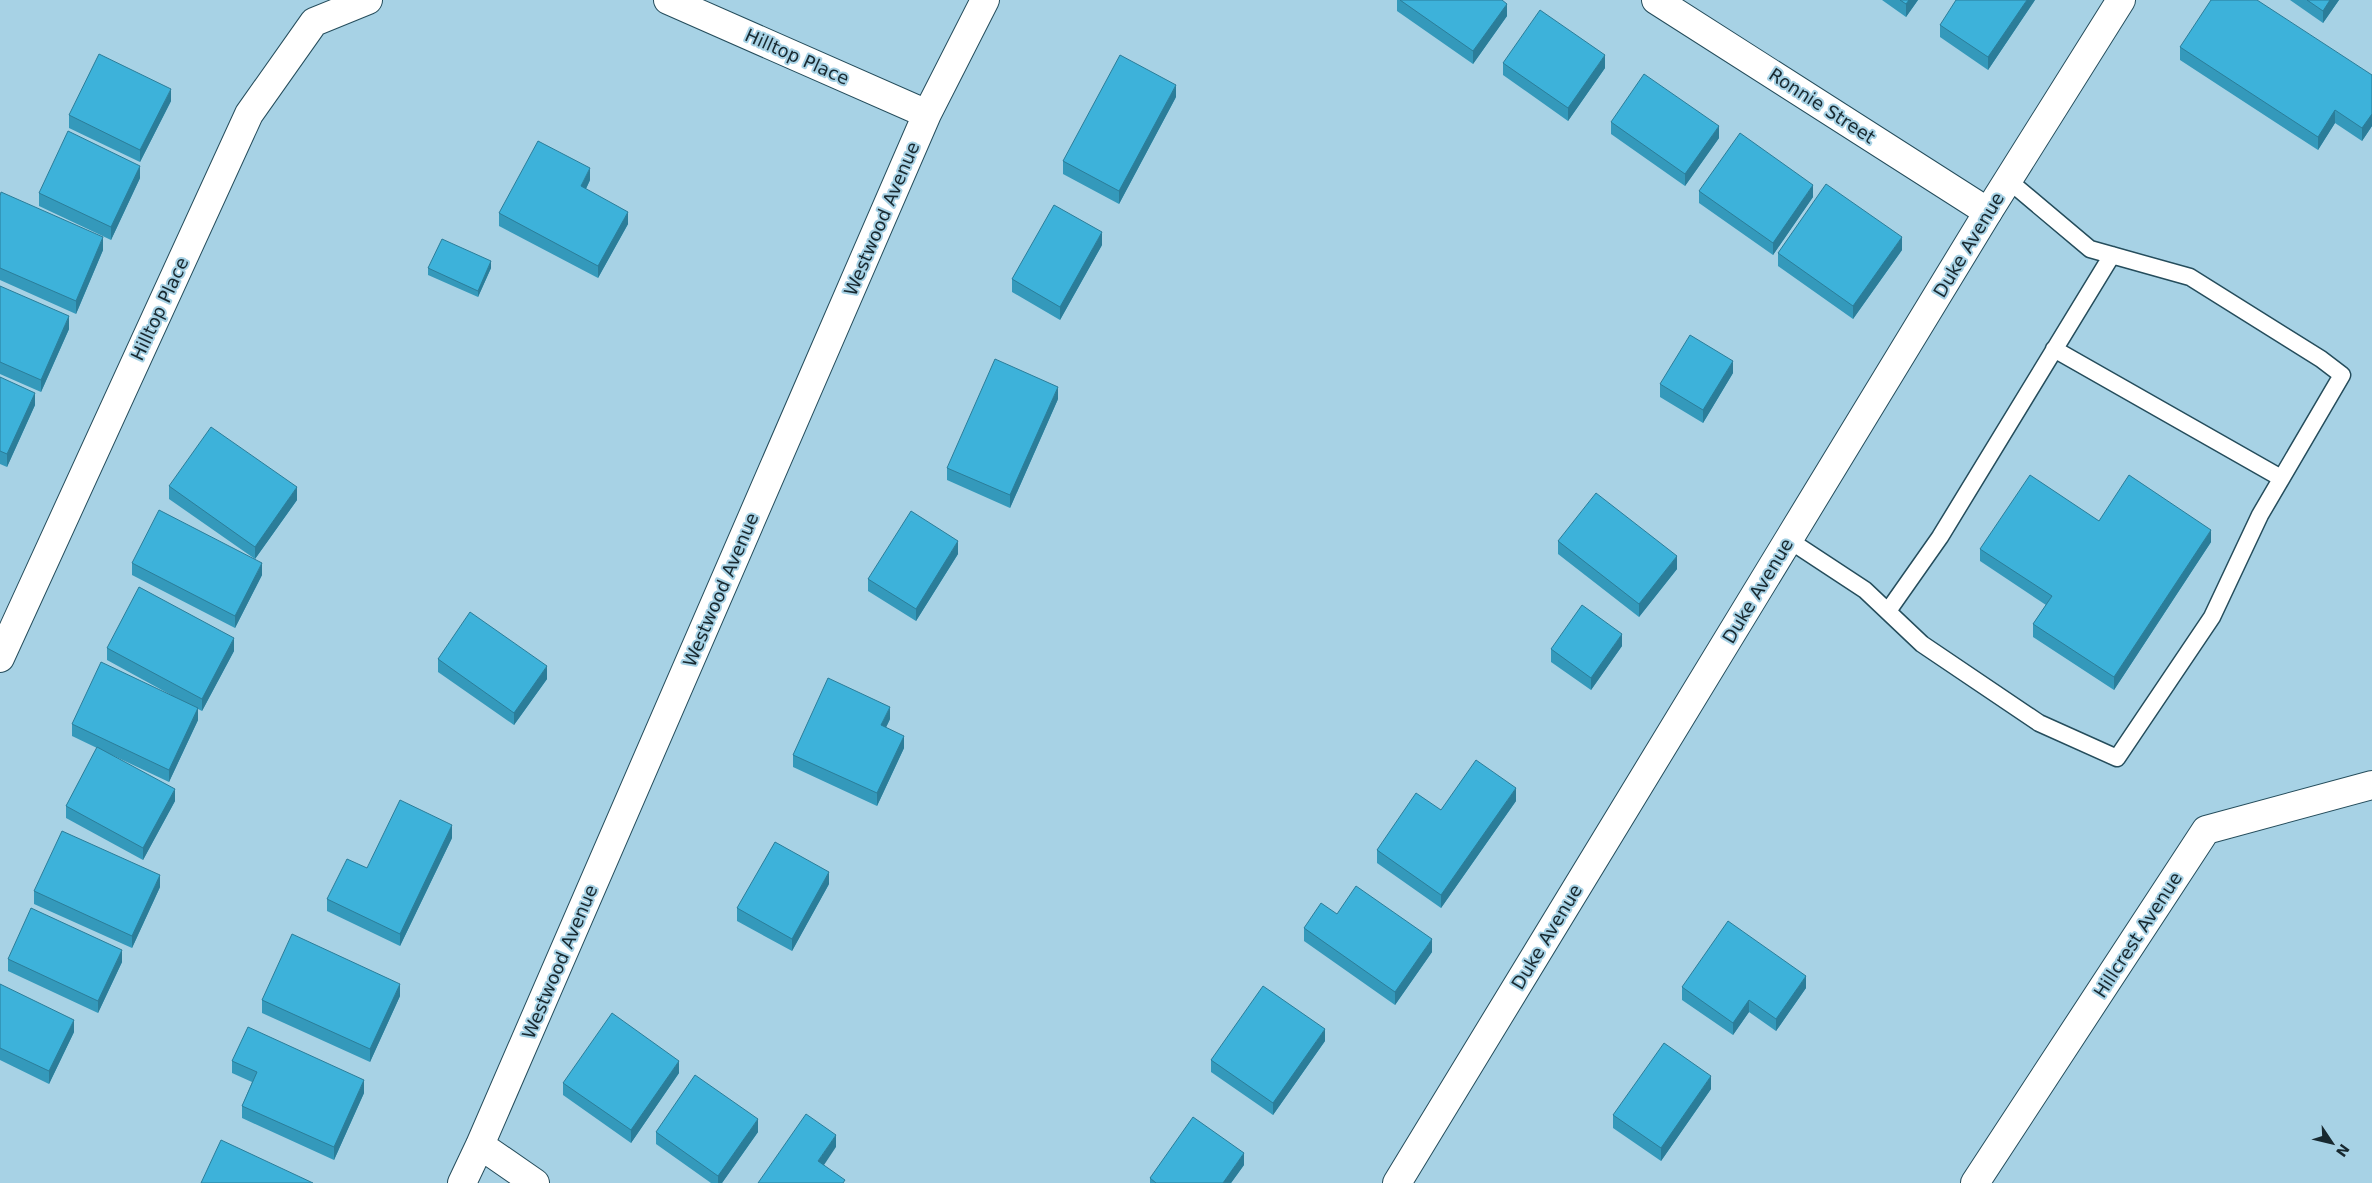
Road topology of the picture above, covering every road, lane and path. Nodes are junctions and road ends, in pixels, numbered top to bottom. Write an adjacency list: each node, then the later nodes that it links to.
1 (368, 0): 14 (street, Hilltop Place)
2 (668, 0): 6 (street, Hilltop Place)
3 (985, 0): 6 (street, Westwood Avenue)
4 (1656, 0): 8 (street, Ronnie Street)
5 (2121, 0): 7 (street, Duke Avenue)
6 (927, 114): 16 (street, Westwood Avenue)
7 (2008, 180): 8 (street, Duke Avenue); 9 (lane)
8 (1988, 212): 12 (street, Duke Avenue)
9 (2112, 255): 10 (lane); 11 (lane)
10 (2054, 350): 11 (lane); 13 (lane)
11 (2281, 478): 13 (lane)
12 (1789, 540): 13 (lane); 19 (street, Duke Avenue)
13 (1888, 612)
14 (0, 658)
15 (2372, 785): 20 (street, Hillcrest Avenue)
16 (480, 1145): 17 (street, Westwood Avenue); 18 (street)
17 (462, 1183)
18 (536, 1183)
19 (1397, 1183)
20 (1975, 1183)

